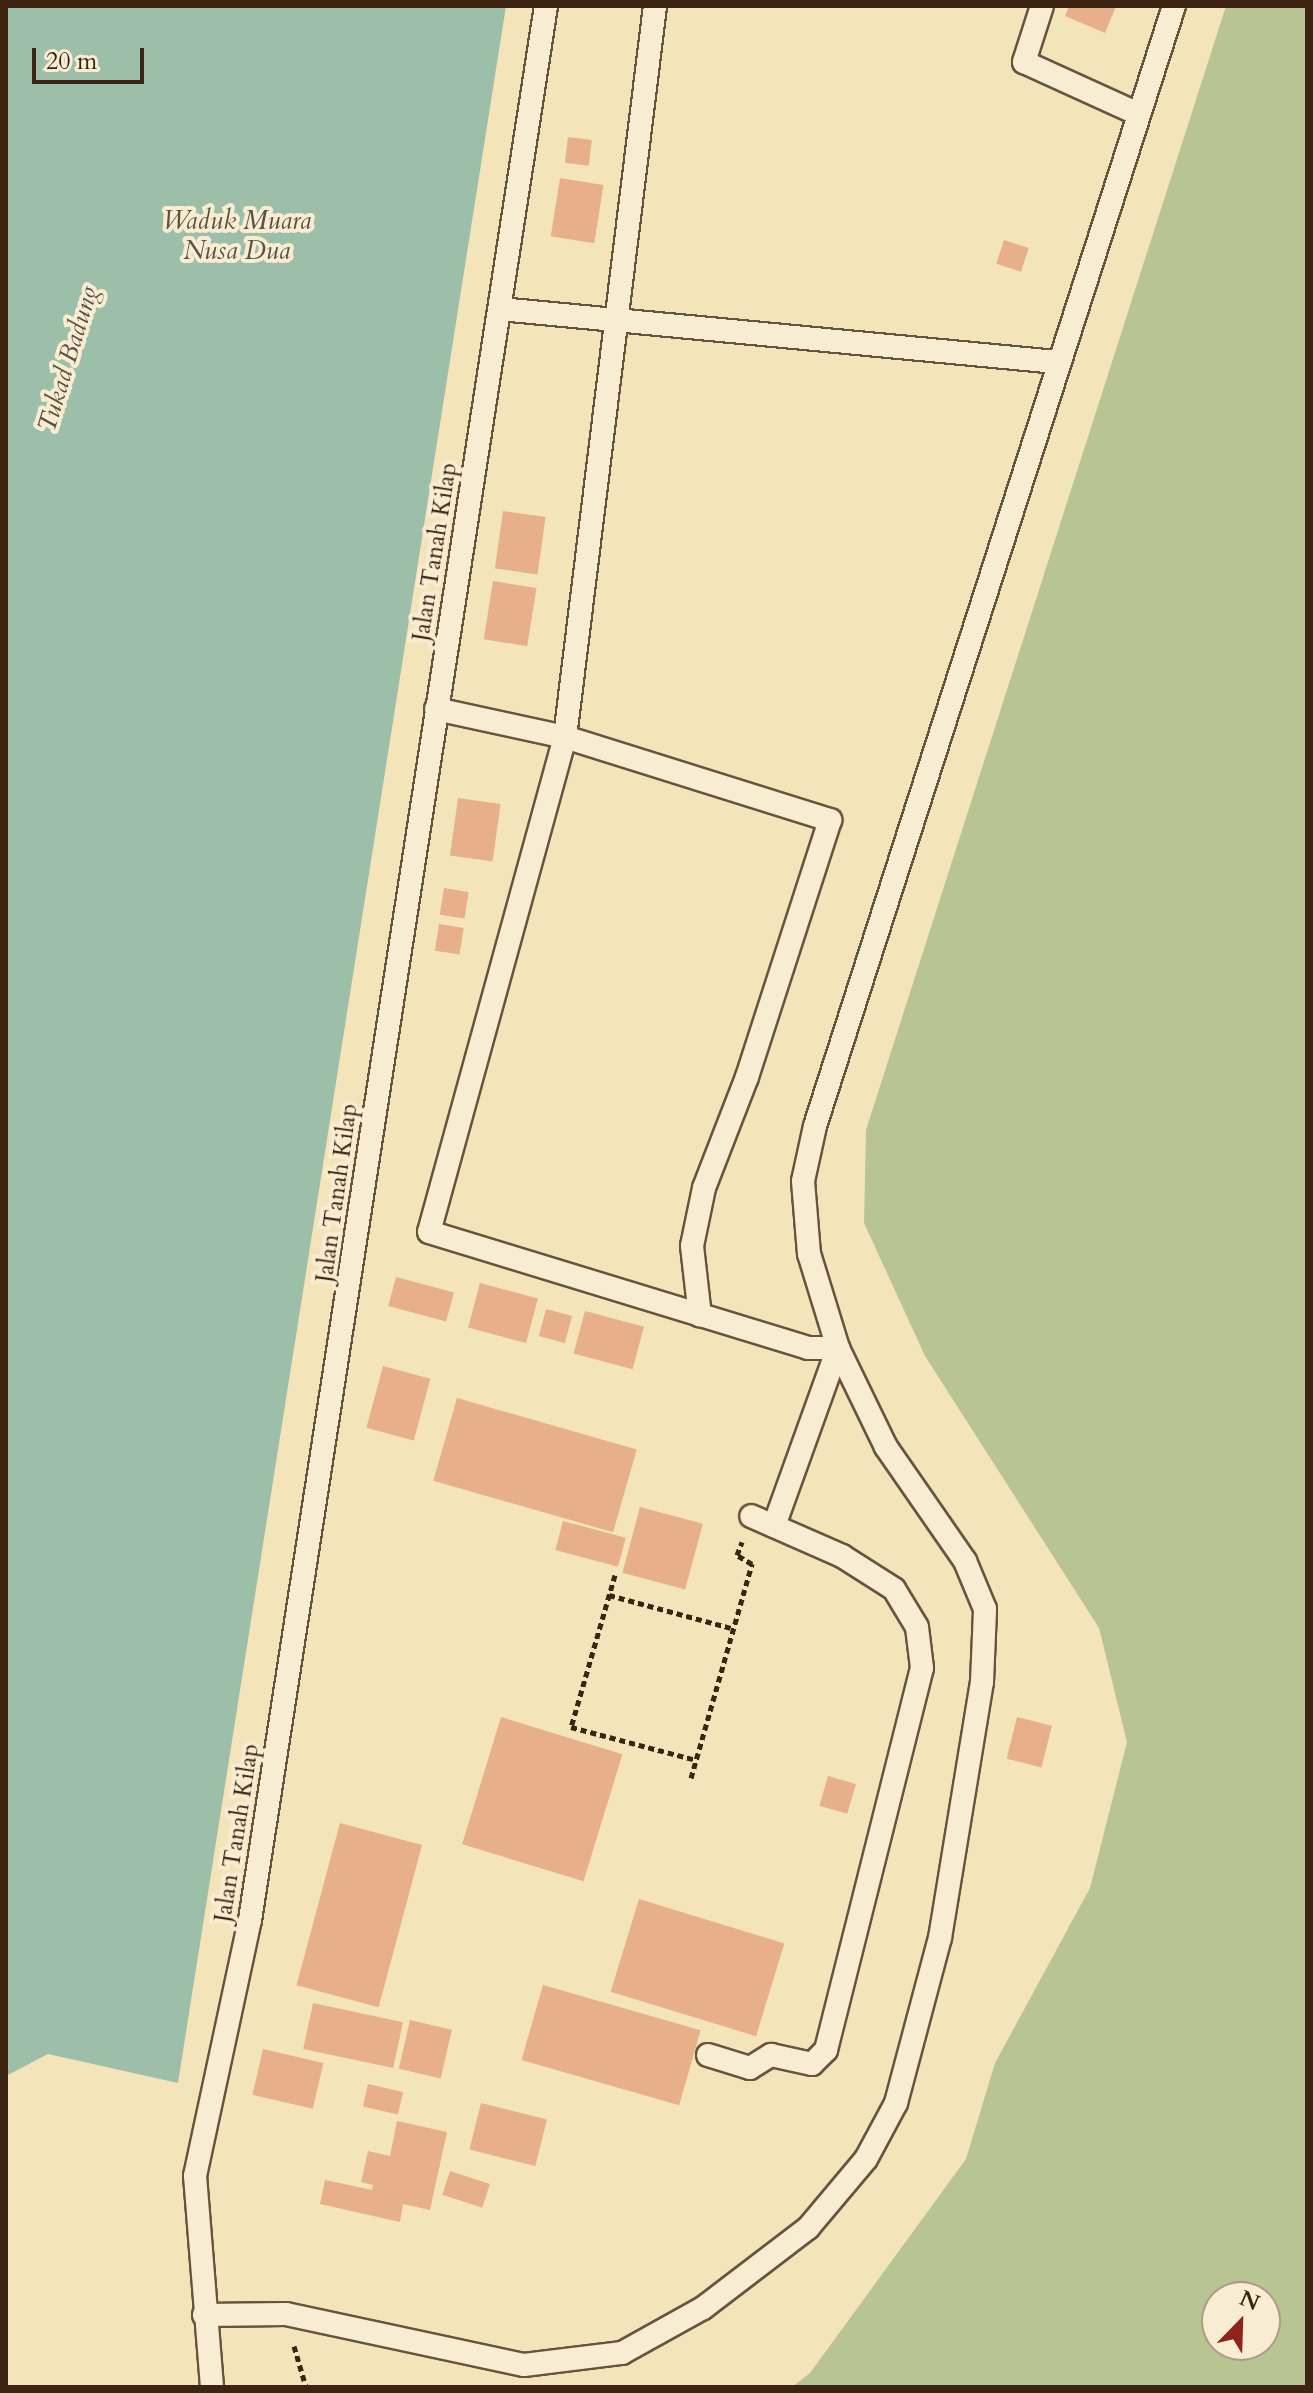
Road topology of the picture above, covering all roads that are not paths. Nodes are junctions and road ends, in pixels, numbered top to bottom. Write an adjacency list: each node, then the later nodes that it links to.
1 (546, 6): 6 (lane, Jalan Tanah Kilap)
2 (655, 6): 7 (lane)
3 (1042, 6): 5 (lane)
4 (1174, 6): 5 (lane)
5 (1138, 114): 8 (lane)
6 (500, 309): 7 (lane); 9 (lane, Jalan Tanah Kilap)
7 (616, 320): 8 (lane); 10 (lane)
8 (1057, 362): 12 (lane)
9 (436, 709): 10 (lane); 16 (lane, Jalan Tanah Kilap)
10 (565, 737): 11 (lane); 11 (lane)
11 (700, 1316): 12 (lane)
12 (838, 1348): 14 (lane); 16 (lane)
13 (751, 1516): 14 (lane)
14 (774, 1526): 15 (lane)
15 (708, 2055)
16 (204, 2315): 17 (lane, Jalan Tanah Kilap)
17 (212, 2387)

